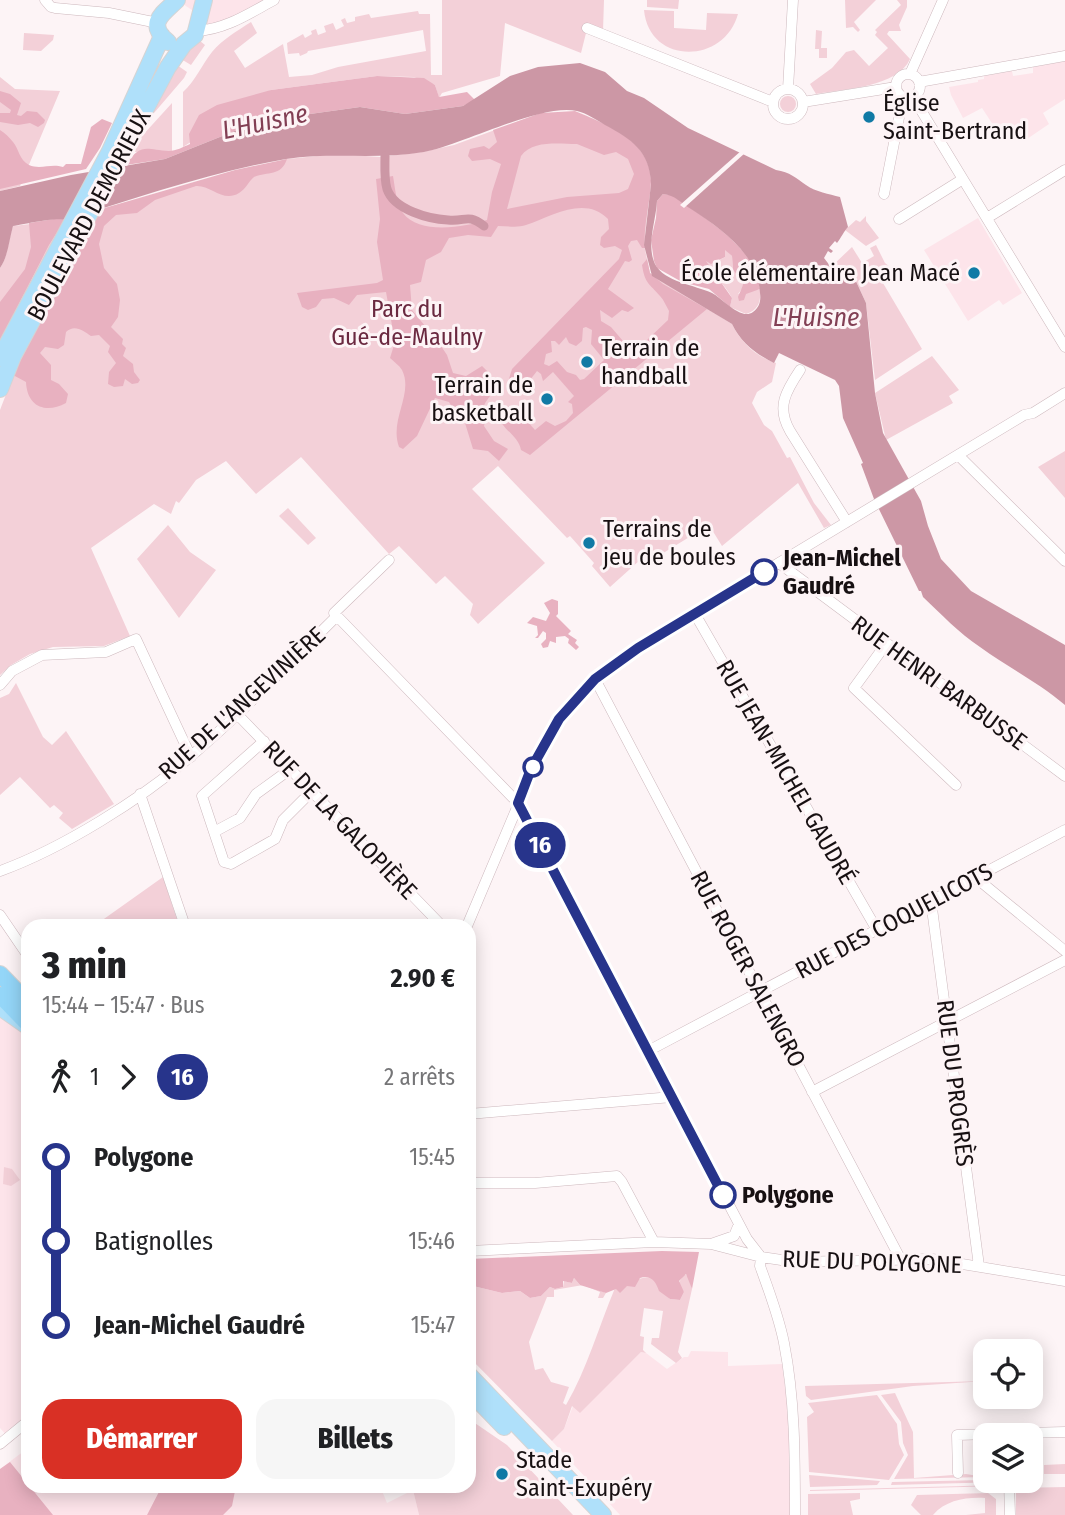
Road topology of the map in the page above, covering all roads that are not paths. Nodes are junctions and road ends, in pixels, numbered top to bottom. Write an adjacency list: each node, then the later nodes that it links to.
1 (45, 0): 9 (street)
2 (204, 0): 7 (main road)
3 (274, 0): 7 (street)
4 (793, 0): 15 (street)
5 (943, 0): 12 (street)
6 (175, 3): 7 (main road, BOULEVARD DEMORIEUX); 9 (main road, BOULEVARD DEMORIEUX)
7 (197, 26): 10 (main road, BOULEVARD DEMORIEUX)
8 (587, 28): 17 (street)
9 (160, 30): 10 (main road); 19 (main road, BOULEVARD DEMORIEUX)
10 (184, 44): 19 (main road, BOULEVARD DEMORIEUX)
11 (1065, 56): 13 (street)
12 (910, 74): 13 (street); 14 (street)
13 (919, 82): 16 (street)
14 (896, 86): 16 (street); 18 (street)
15 (788, 89): 17 (street); 18 (street)
16 (908, 97): 21 (street); 22 (street)
17 (774, 102): 18 (street)
18 (803, 102)
19 (117, 150): 25 (main road, BOULEVARD DEMORIEUX)
20 (1065, 170): 23 (street)
21 (963, 179): 23 (street); 24 (street)
22 (884, 194)
23 (987, 218): 26 (street)
24 (899, 219)
25 (59, 257): 27 (main road, BOULEVARD DEMORIEUX); 29 (main road, BOULEVARD DEMORIEUX)
26 (1065, 347)
27 (0, 358)
28 (800, 370): 32 (street)
29 (0, 389)
30 (1062, 395): 31 (street)
31 (958, 455): 32 (street); 34 (street)
32 (849, 521): 35 (street)
33 (389, 560): 37 (street, RUE DE L'ANGEVINIÈRE)
34 (1065, 561)
35 (779, 563): 36 (street); 38 (street, RUE HENRI BARBUSSE)
36 (695, 614): 39 (street); 59 (street, RUE JEAN-MICHEL GAUDRÉ)
37 (335, 615): 41 (street, RUE DE L'ANGEVINIÈRE); 49 (street, RUE DU POLYGONE)
38 (886, 645): 45 (street, RUE HENRI BARBUSSE); 46 (street)
39 (595, 679): 49 (street); 65 (street, RUE ROGER SALENGRO)
40 (0, 685): 43 (street)
41 (237, 714): 42 (street, RUE DE LA GALOPIÈRE); 43 (street, RUE DE L'ANGEVINIÈRE)
42 (264, 741): 44 (street, RUE DE LA GALOPIÈRE); 51 (street)
43 (191, 757): 48 (street, RUE DE L'ANGEVINIÈRE)
44 (292, 772): 47 (street, RUE DE LA GALOPIÈRE); 51 (street)
45 (1065, 776)
46 (956, 785)
47 (312, 792): 51 (street); 57 (street, RUE DE LA GALOPIÈRE)
48 (140, 794): 52 (street, RUE DE L'ANGEVINIÈRE); 56 (street)
49 (518, 803): 58 (street); 73 (street, RUE DU POLYGONE)
50 (1065, 830): 53 (street, RUE DES COQUELICOTS)
51 (214, 832)
52 (0, 871)
53 (975, 877): 54 (street, RUE DES COQUELICOTS); 61 (street)
54 (930, 901): 59 (street, RUE DES COQUELICOTS); 72 (street, RUE DU PROGRÈS)
55 (0, 915): 60 (street)
56 (183, 919)
57 (435, 919)
58 (470, 919)
59 (877, 930): 65 (street, RUE DES COQUELICOTS)
60 (21, 946)
61 (1065, 951)
62 (1065, 960): 72 (street)
63 (0, 965): 66 (main road)
64 (0, 974): 68 (highway)
65 (760, 991): 73 (street, RUE DES COQUELICOTS); 74 (street, RUE ROGER SALENGRO)
66 (21, 993)
67 (0, 995): 70 (highway)
68 (21, 995)
69 (0, 1007): 71 (main road)
70 (21, 1018)
71 (21, 1020)
72 (947, 1021): 74 (street); 84 (street, RUE DU PROGRÈS)
73 (648, 1051): 75 (street, RUE DU POLYGONE)
74 (812, 1091): 83 (street, RUE ROGER SALENGRO)
75 (672, 1097): 76 (street); 78 (street, RUE DU POLYGONE)
76 (476, 1113)
77 (476, 1183): 79 (street)
78 (739, 1224): 80 (street); 82 (street, RUE DU POLYGONE)
79 (654, 1242): 80 (street, RUE DU POLYGONE); 81 (street, RUE DU POLYGONE)
80 (711, 1244): 82 (street, RUE DU POLYGONE)
81 (476, 1251)
82 (761, 1257): 83 (street, RUE DU POLYGONE); 98 (street)
83 (901, 1260): 84 (street, RUE DU POLYGONE)
84 (979, 1266): 85 (street, RUE DU POLYGONE)
85 (1065, 1280)
86 (476, 1382): 97 (main road)
87 (476, 1398): 96 (main road)
88 (21, 1426): 93 (street)
89 (0, 1428): 93 (street)
90 (1065, 1432): 91 (street)
91 (1043, 1433)
92 (973, 1435): 94 (street)
93 (4, 1441)
94 (958, 1474)
95 (1009, 1493): 99 (street)
96 (590, 1515)
97 (603, 1515)
98 (795, 1515)
99 (1010, 1515)

